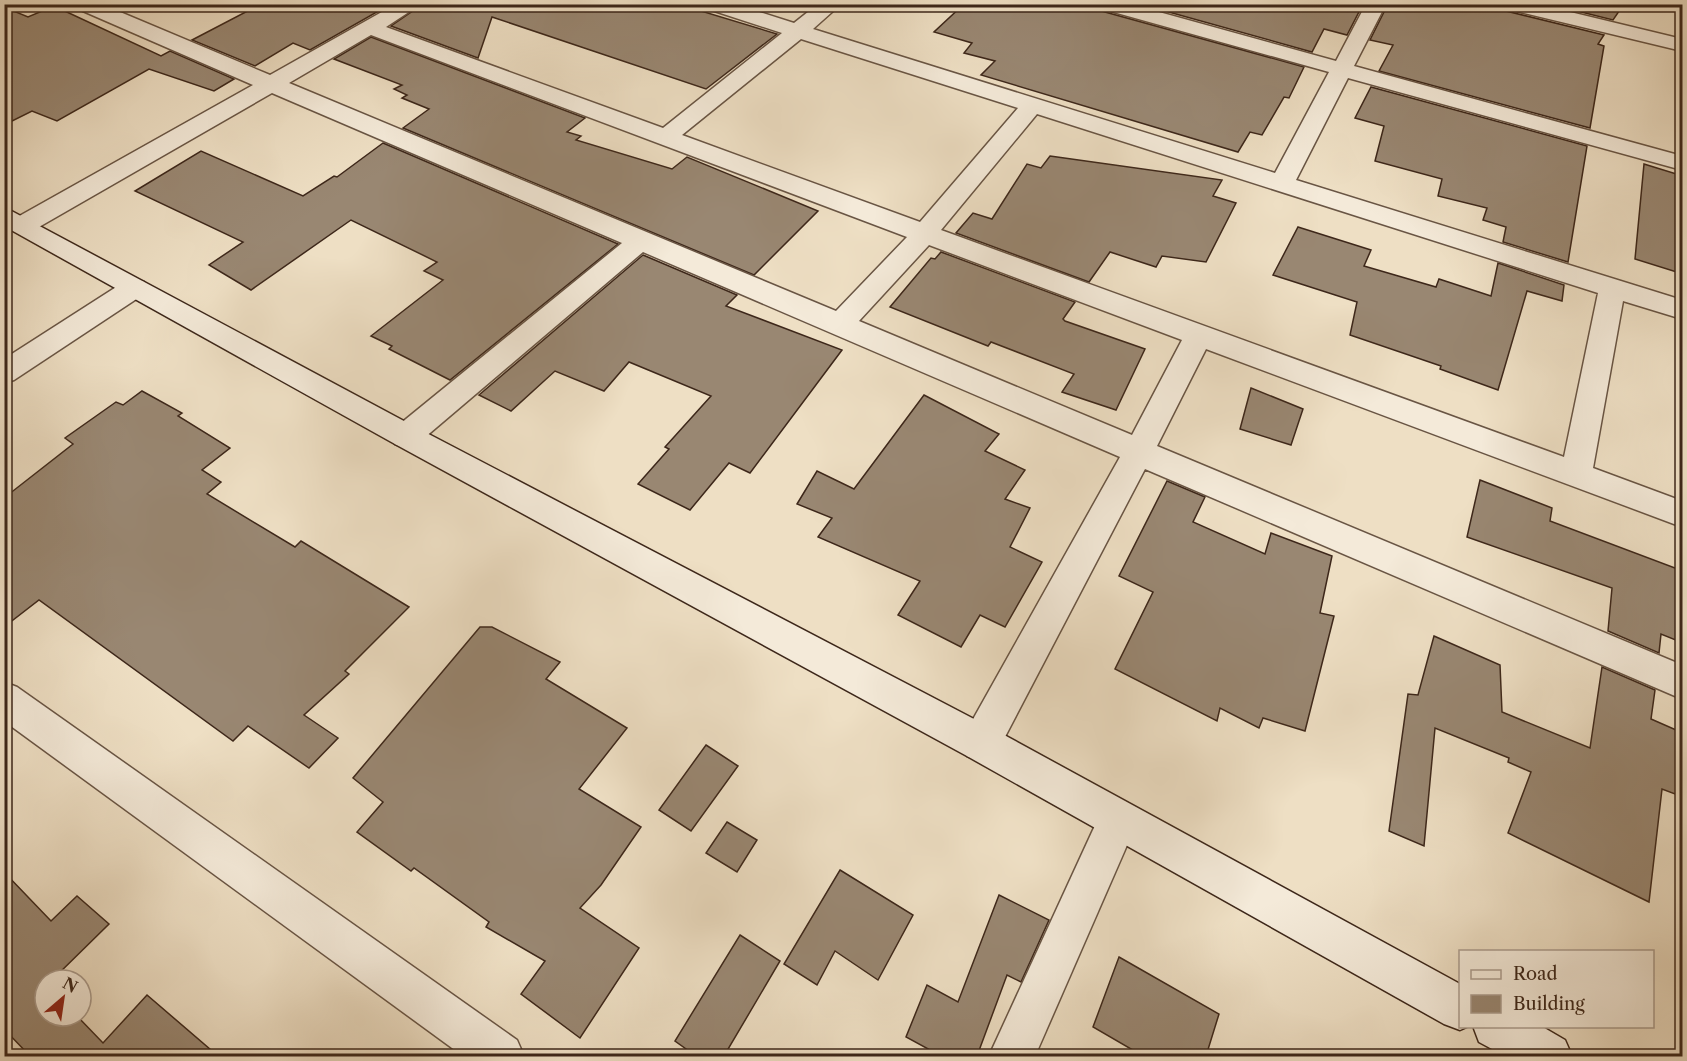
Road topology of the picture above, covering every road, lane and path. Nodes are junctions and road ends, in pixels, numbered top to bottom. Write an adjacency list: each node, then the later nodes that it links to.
1 (411, 4): 8 (street)
2 (712, 4): 9 (street)
3 (831, 4): 9 (street)
4 (1106, 4): 11 (street)
5 (1376, 4): 11 (street)
6 (1510, 4): 10 (street)
7 (96, 6): 12 (street)
8 (370, 28): 12 (street); 14 (street)
9 (798, 31): 13 (street); 14 (street)
10 (1683, 45)
11 (1342, 70): 15 (street); 16 (street)
12 (268, 85): 17 (street); 19 (street)
13 (1032, 106): 16 (street); 18 (street)
14 (666, 137): 18 (street)
15 (1683, 163)
16 (1282, 184): 21 (street)
17 (14, 220): 20 (street)
18 (925, 233): 23 (street); 24 (street)
19 (641, 241): 23 (street); 26 (street)
20 (134, 288): 25 (street); 26 (street)
21 (1612, 288): 22 (street); 28 (street)
22 (1683, 310)
23 (839, 325): 27 (street)
24 (1199, 334): 27 (street); 28 (street)
25 (4, 373)
26 (406, 436): 32 (street)
27 (1138, 453): 30 (street); 32 (street)
28 (1576, 474): 29 (street)
29 (1683, 514)
30 (1683, 682)
31 (4, 699): 36 (street)
32 (981, 743): 33 (street)
33 (1118, 820): 34 (street); 37 (street)
34 (1459, 1007)
35 (1499, 1028): 38 (street)
36 (501, 1056)
37 (1012, 1056)
38 (1549, 1056)

